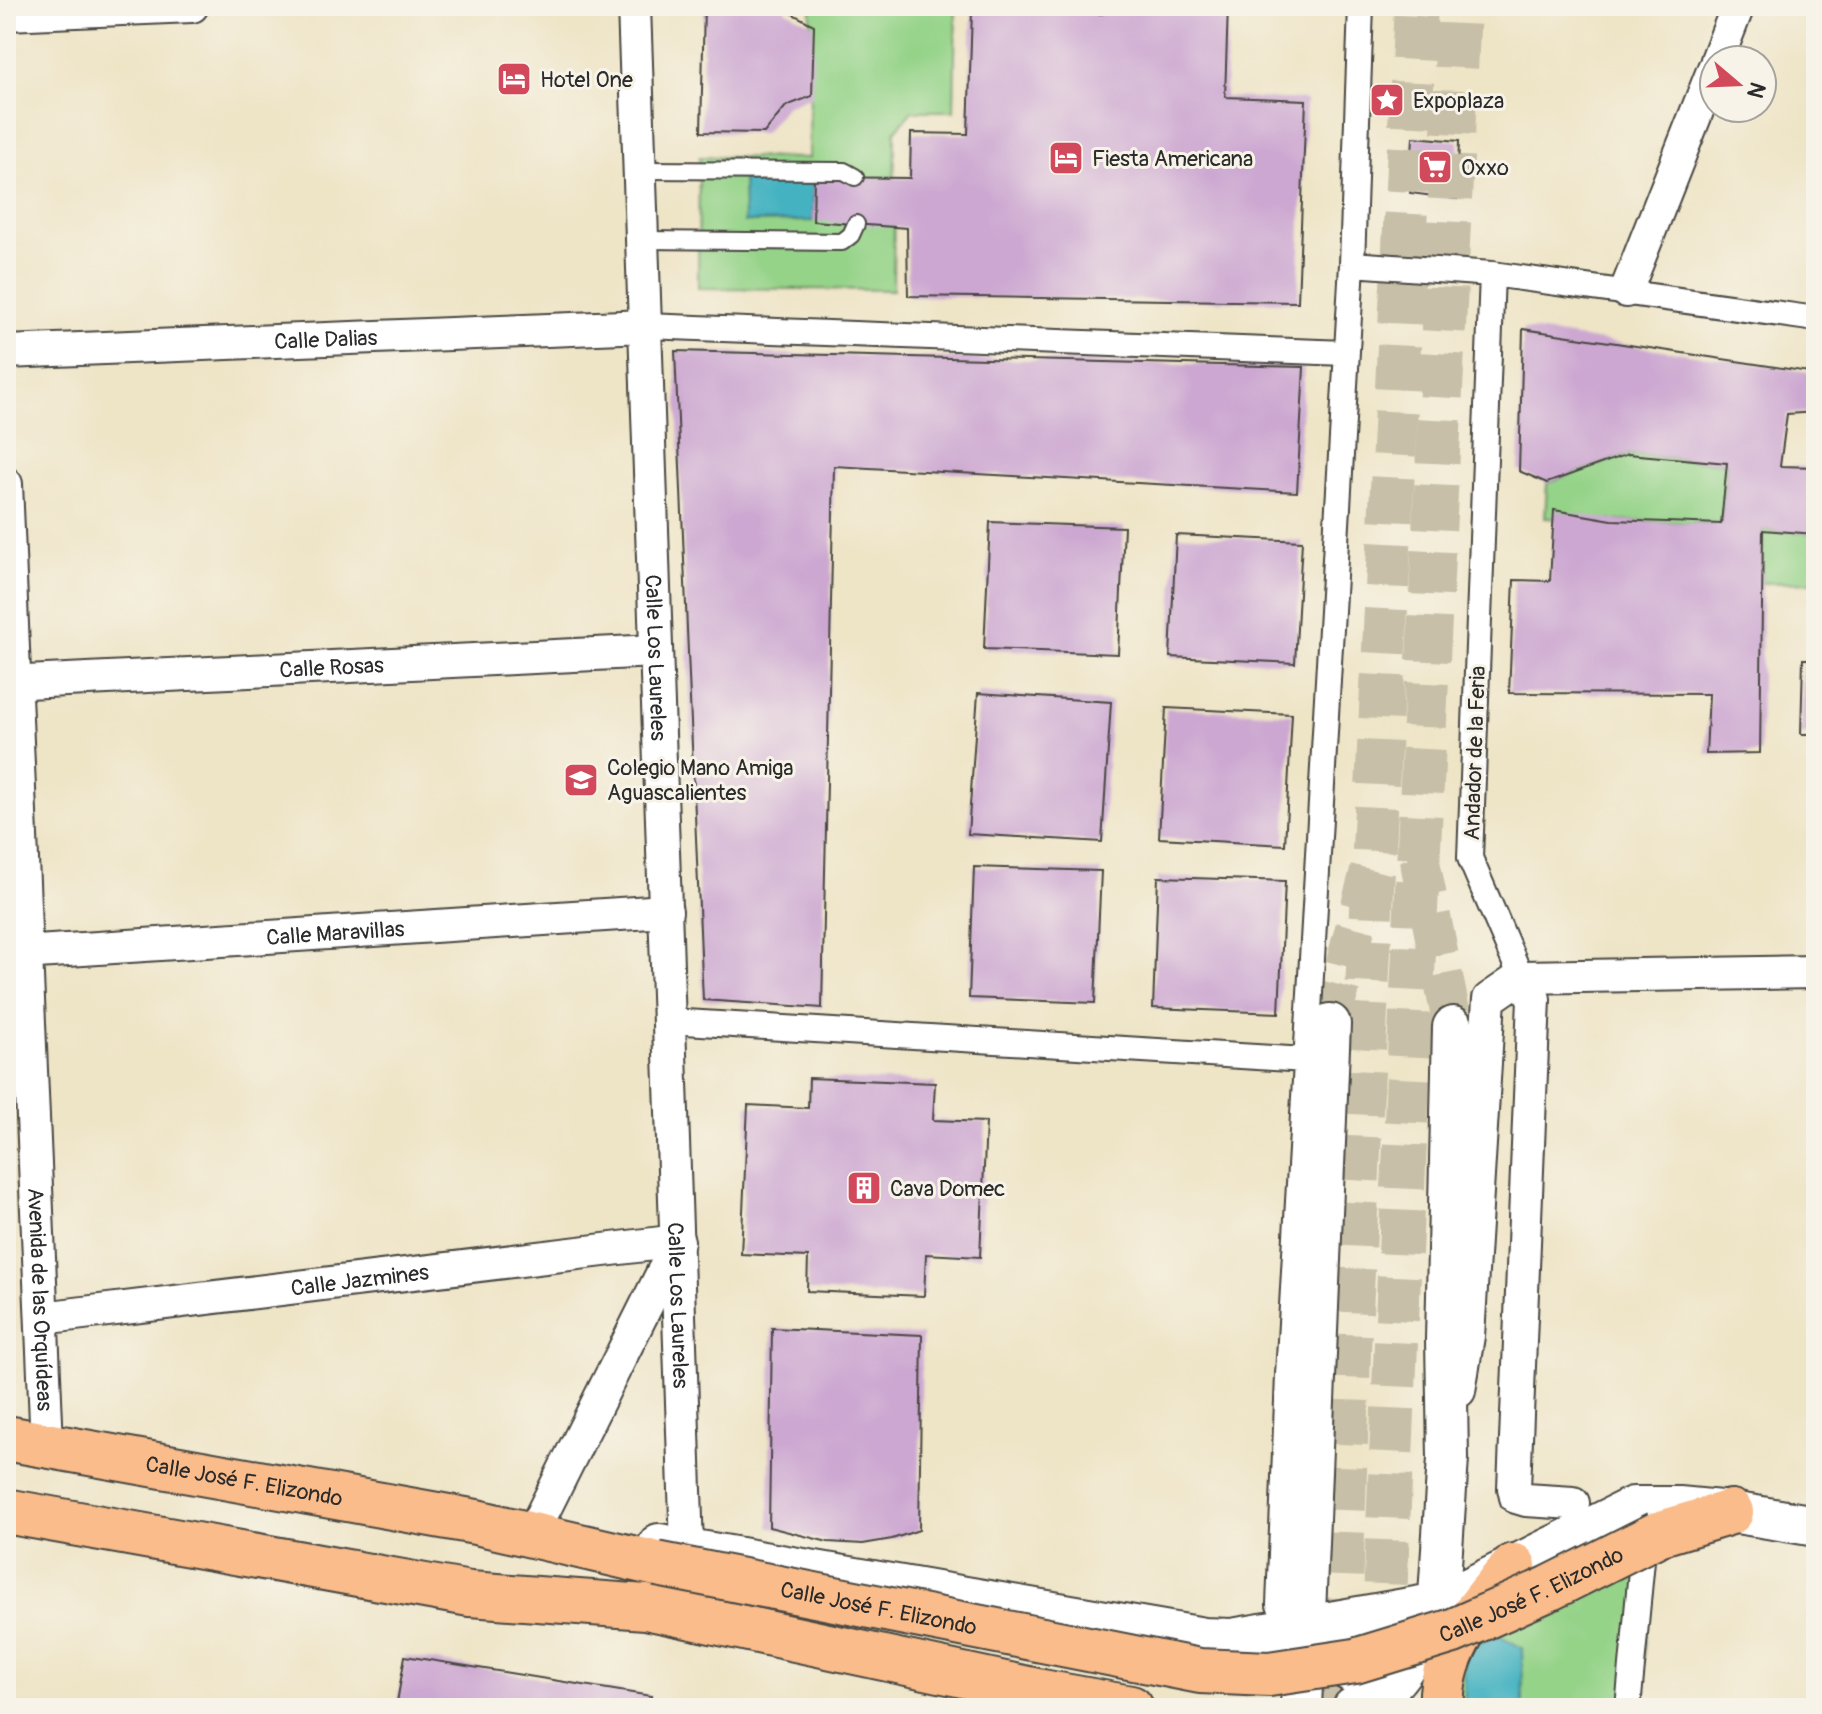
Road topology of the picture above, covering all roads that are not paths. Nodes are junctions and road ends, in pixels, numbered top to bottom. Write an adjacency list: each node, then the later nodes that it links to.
1 (192, 6): 5 (street)
2 (634, 6): 8 (street, Calle Los Laureles)
3 (1361, 6): 12 (street)
4 (1738, 6): 6 (street)
5 (6, 14)
6 (1723, 44)
7 (1698, 109): 14 (street)
8 (640, 170): 9 (lane); 11 (street, Calle Los Laureles)
9 (855, 177)
10 (856, 224): 11 (lane)
11 (643, 240): 16 (street, Calle Los Laureles)
12 (1352, 264): 13 (street); 18 (street)
13 (1492, 274): 14 (street); 25 (street, Andador de la Feria)
14 (1626, 291): 15 (street)
15 (1816, 319)
16 (646, 326): 17 (street, Calle Dalias); 18 (street); 20 (street, Calle Los Laureles)
17 (6, 352)
18 (1346, 353): 29 (street)
19 (6, 484): 21 (street, Avenida de las Orquídeas)
20 (655, 651): 21 (street, Calle Rosas); 22 (street, Calle Los Laureles)
21 (10, 683): 23 (street, Avenida de las Orquídeas)
22 (666, 911): 23 (street, Calle Maravillas); 26 (street, Calle Los Laureles)
23 (16, 954): 31 (street, Avenida de las Orquídeas)
24 (1816, 972): 25 (street)
25 (1521, 977): 33 (street); 34 (street, Andador de la Feria)
26 (669, 1021): 29 (street); 30 (street, Calle Los Laureles)
27 (1330, 1024): 46 (street)
28 (1453, 1027): 33 (street)
29 (1306, 1060): 46 (street)
30 (678, 1241): 31 (street, Calle Jazmines); 38 (street); 42 (street, Calle Los Laureles)
31 (42, 1318): 32 (street, Avenida de las Orquídeas)
32 (26, 1441): 37 (main road, Calle José F. Elizondo)
33 (1448, 1458): 40 (street)
34 (1573, 1503)
35 (6, 1511): 44 (main road, Calle José F. Elizondo)
36 (1731, 1512): 39 (street); 41 (main road, Calle José F. Elizondo); 43 (street)
37 (476, 1522): 38 (street); 42 (main road, Calle José F. Elizondo)
38 (537, 1524): 42 (street)
39 (1816, 1526)
40 (1442, 1530): 43 (street); 45 (street)
41 (1650, 1547): 42 (main road, Calle José F. Elizondo, bridge); 53 (street)
42 (672, 1556): 46 (street)
43 (1514, 1566): 45 (street); 52 (main road)
44 (470, 1594): 48 (street); 49 (main road, Calle José F. Elizondo)
45 (1439, 1603): 46 (street); 47 (street); 51 (street)
46 (1296, 1627): 47 (street); 50 (street)
47 (1375, 1704)
48 (1018, 1708)
49 (1131, 1708)
50 (1301, 1708)
51 (1432, 1708)
52 (1442, 1708)
53 (1628, 1708)

